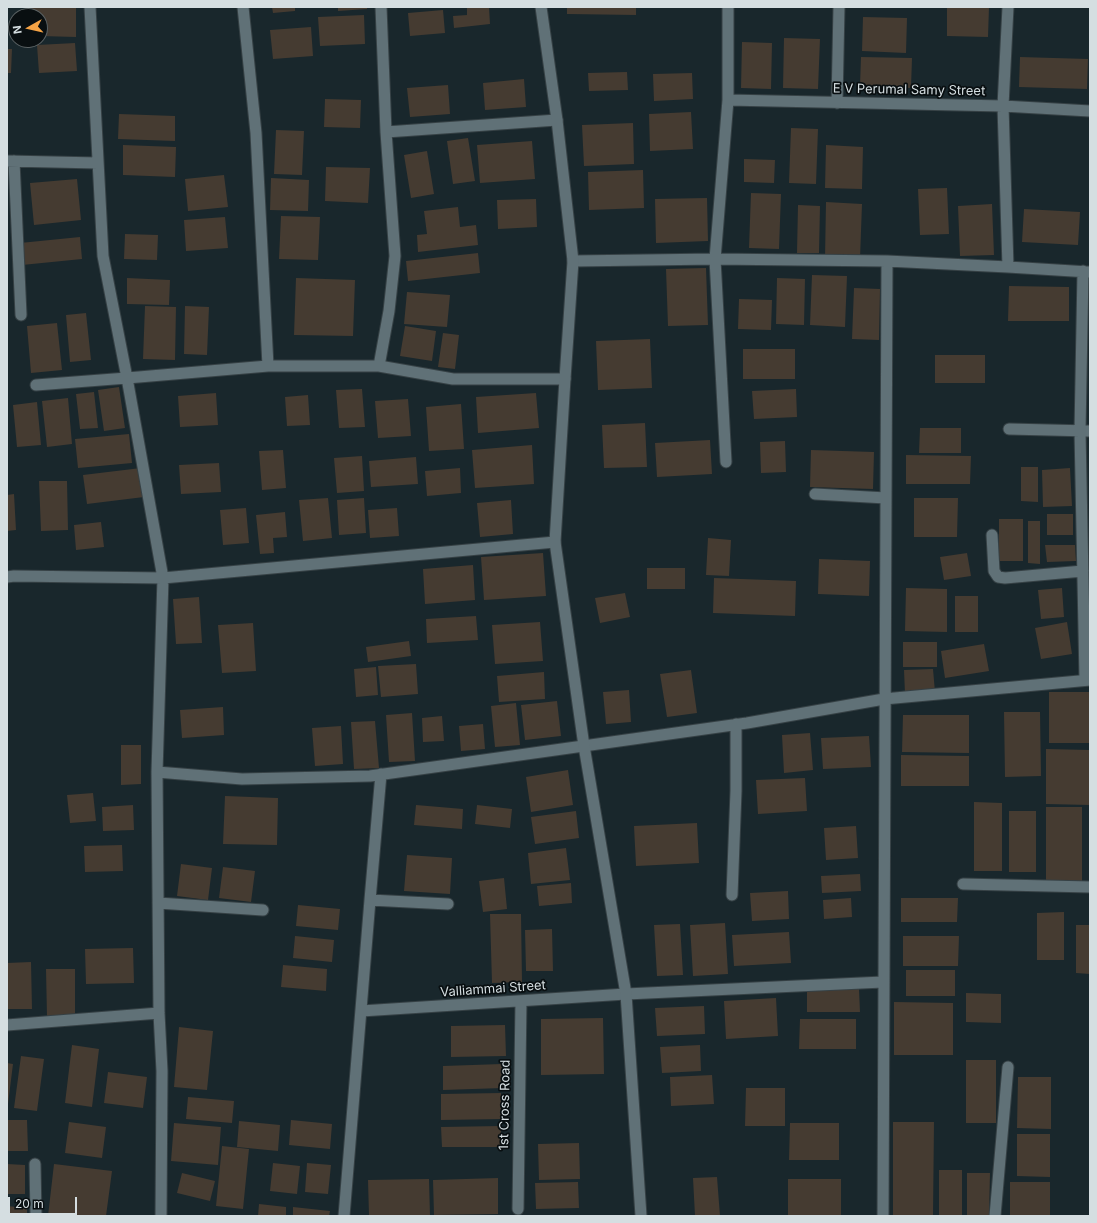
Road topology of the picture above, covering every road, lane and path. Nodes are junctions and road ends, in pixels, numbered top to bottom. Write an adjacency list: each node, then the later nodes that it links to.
1 (90, 7): 15 (street)
2 (243, 7): 22 (street)
3 (380, 7): 13 (street)
4 (541, 7): 12 (street)
5 (728, 7): 8 (street)
6 (839, 7): 9 (street)
7 (1008, 7): 10 (street)
8 (728, 100): 9 (street, E V Perumal Samy Street); 16 (street)
9 (837, 103): 10 (street, E V Perumal Samy Street)
10 (1003, 106): 11 (street, E V Perumal Samy Street); 19 (street)
11 (1090, 111)
12 (557, 120): 13 (street); 17 (street)
13 (386, 132): 23 (street)
14 (10, 161): 15 (street); 21 (street)
15 (98, 163): 24 (street)
16 (715, 259): 17 (street); 18 (street); 29 (street)
17 (573, 261): 25 (street)
18 (887, 261): 19 (street); 31 (street)
19 (1008, 267): 20 (street)
20 (1087, 272): 28 (street)
21 (21, 315)
22 (268, 366): 23 (street); 24 (street)
23 (378, 366): 25 (street)
24 (127, 378): 26 (street); 37 (street)
25 (564, 379): 33 (street)
26 (36, 385)
27 (1009, 429): 28 (street)
28 (1085, 431): 34 (street)
29 (726, 462)
30 (815, 494): 31 (street)
31 (886, 498): 39 (street)
32 (992, 535): 35 (street)
33 (555, 542): 37 (street); 41 (street)
34 (1086, 556): 35 (street)
35 (1083, 571): 38 (street)
36 (7, 577): 37 (street)
37 (163, 578): 42 (street)
38 (1088, 680): 39 (street)
39 (884, 700): 40 (street); 51 (street)
40 (736, 724): 41 (street); 46 (street)
41 (584, 746): 43 (street); 52 (street)
42 (157, 772): 43 (street); 48 (street)
43 (381, 774): 47 (street)
44 (963, 884): 45 (street)
45 (1090, 887)
46 (732, 895)
47 (370, 900): 49 (street); 54 (street)
48 (158, 903): 50 (street); 55 (street)
49 (448, 904)
50 (263, 910)
51 (883, 982): 52 (street, Valliammai Street); 64 (street)
52 (626, 994): 53 (street, Valliammai Street); 63 (street)
53 (521, 1001): 54 (street, Valliammai Street); 59 (street, 1st Cross Road)
54 (361, 1011): 62 (street)
55 (159, 1013): 56 (street); 61 (street)
56 (7, 1025)
57 (1008, 1067): 65 (street)
58 (35, 1164): 60 (street)
59 (518, 1209)
60 (36, 1216)
61 (161, 1216)
62 (344, 1216)
63 (641, 1216)
64 (883, 1216)
65 (995, 1216)

